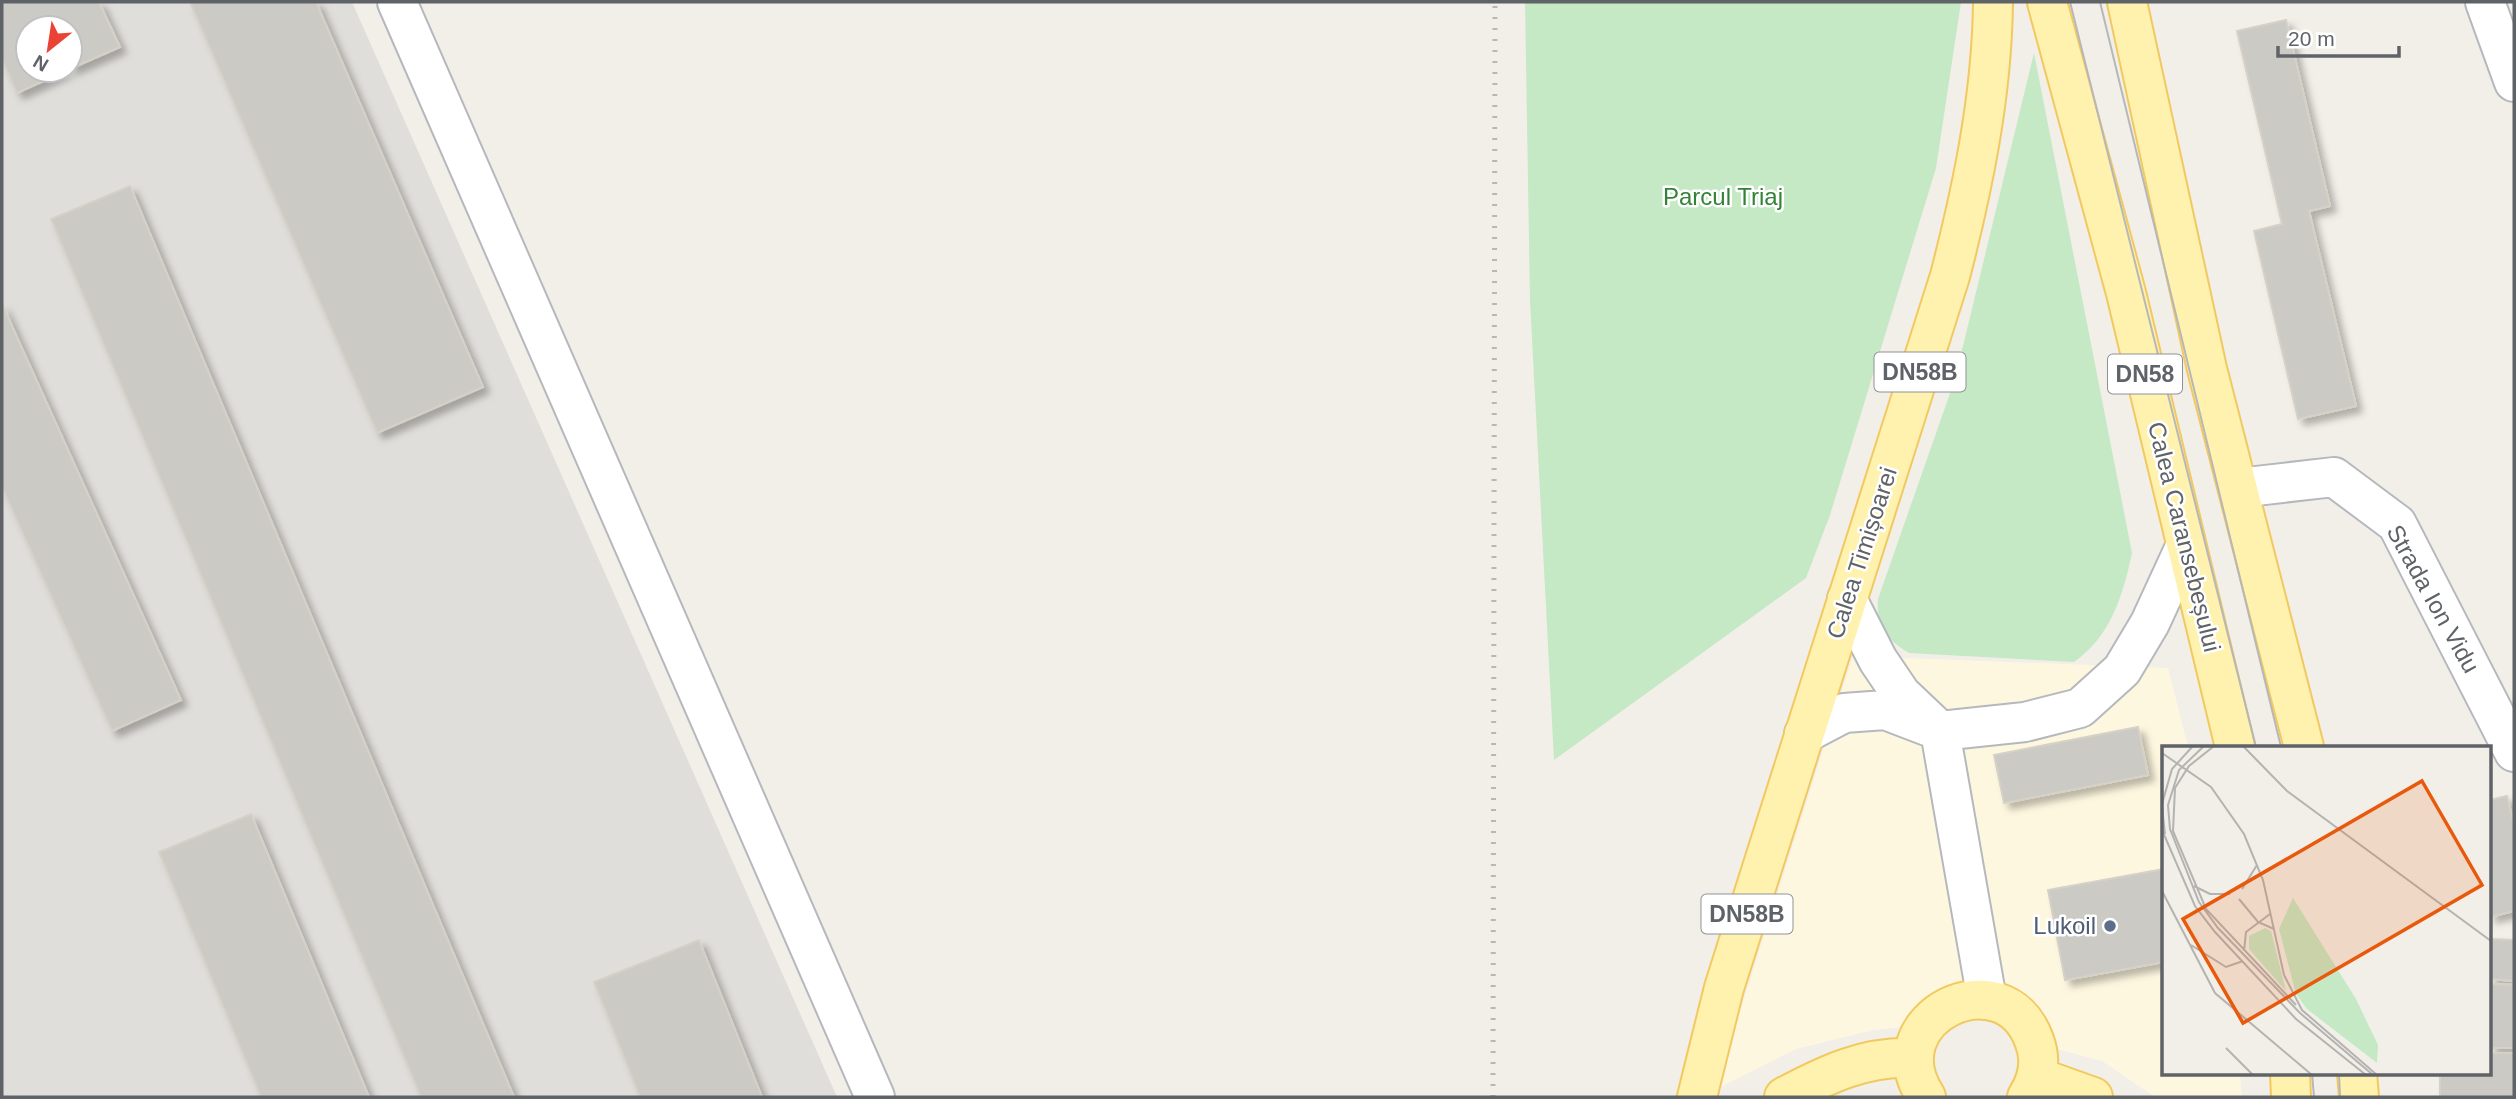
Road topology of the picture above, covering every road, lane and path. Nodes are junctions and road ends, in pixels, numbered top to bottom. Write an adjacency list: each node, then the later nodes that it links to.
1 (397, 2): 20 (street)
2 (1993, 2): 9 (main road, Calea Timișoarei / DN58B)
3 (2048, 2): 8 (main road, Calea Caransebeșului / DN58)
4 (2127, 2): 7 (main road, DN58)
5 (2485, 2): 6 (street)
6 (2514, 82)
7 (2238, 488): 13 (main road, DN58); 14 (street, Strada Ion Vidu)
8 (2185, 547): 10 (street); 12 (main road, Calea Caransebeșului / DN58)
9 (1847, 599): 10 (street); 11 (main road, Calea Timișoarei / DN58B)
10 (1940, 731): 11 (street); 15 (street)
11 (1804, 734): 21 (main road, Calea Timișoarei / DN58B)
12 (2235, 746)
13 (2304, 746)
14 (2514, 752)
15 (1986, 1000): 16 (main road); 19 (main road)
16 (1914, 1058): 22 (main road); 23 (main road)
17 (2290, 1074): 25 (main road)
18 (2357, 1074): 26 (main road)
19 (2032, 1087): 24 (main road)
20 (875, 1097)
21 (1697, 1097)
22 (1784, 1097)
23 (1926, 1097)
24 (2093, 1097)
25 (2291, 1097)
26 (2359, 1097)

